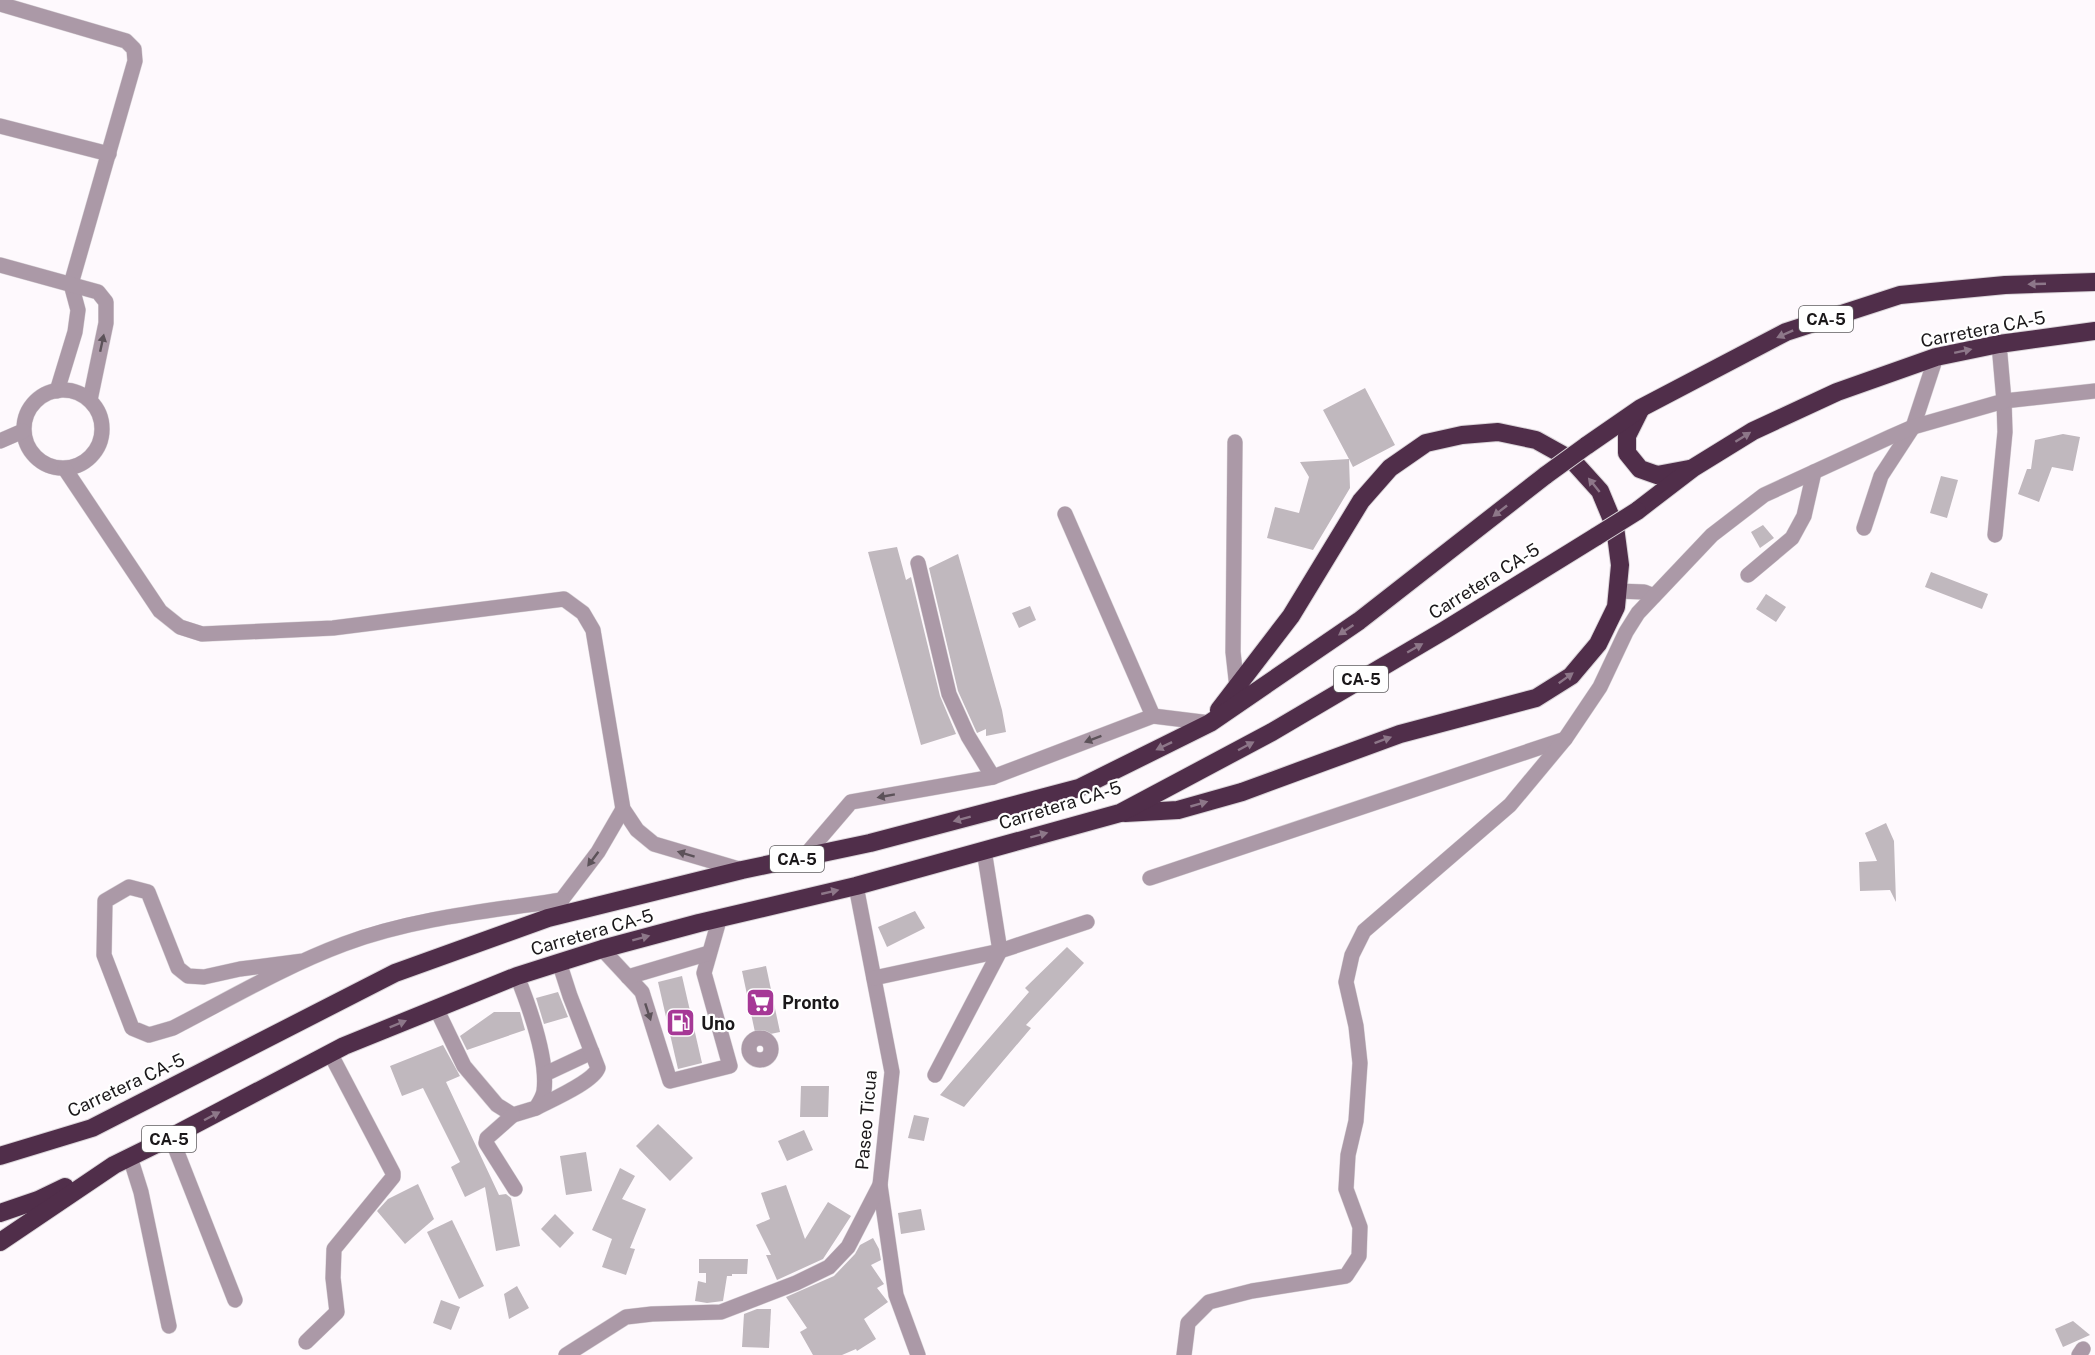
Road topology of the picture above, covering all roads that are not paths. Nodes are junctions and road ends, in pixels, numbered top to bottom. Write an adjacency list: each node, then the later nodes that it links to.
1 (0, 4): 3 (street)
2 (0, 126): 3 (street)
3 (109, 154): 6 (street)
4 (0, 265): 6 (street)
5 (2095, 282): 14 (highway, Carretera CA-5 / CA-5, one-way to 14)
6 (71, 284): 10 (street); 12 (street, one-way to 6)
7 (2095, 331): 8 (highway, Carretera CA-5 / CA-5)
8 (1999, 344): 9 (highway, Carretera CA-5 / CA-5, one-way to 8); 13 (street)
9 (1936, 357): 15 (street); 19 (highway, Carretera CA-5 / CA-5, one-way to 9)
10 (57, 391): 12 (street); 16 (street)
11 (2095, 391): 13 (street)
12 (90, 400): 20 (street)
13 (2004, 401): 15 (street); 24 (street)
14 (1641, 408): 19 (highway); 31 (highway, Carretera CA-5 / CA-5, one-way to 31, bridge)
15 (1913, 427): 21 (street); 23 (street)
16 (23, 431): 17 (street); 20 (street)
17 (0, 441)
18 (1235, 442): 29 (street)
19 (1693, 468): 35 (highway, Carretera CA-5 / CA-5, one-way to 19, bridge)
20 (65, 469): 34 (street)
21 (1814, 472): 26 (street); 28 (street)
22 (1065, 514): 30 (street)
23 (1864, 528)
24 (1995, 535)
25 (918, 563): 33 (street)
26 (1748, 575)
27 (1618, 591): 28 (street); 29 (highway, one-way to 29); 35 (highway, one-way to 27)
28 (1654, 596): 32 (street)
29 (1237, 688): 31 (highway)
30 (1153, 716): 31 (street); 33 (street, one-way to 33)
31 (1210, 723): 37 (highway, Carretera CA-5 / CA-5, one-way to 37)
32 (1565, 739): 39 (street); 74 (street)
33 (993, 777): 37 (street, one-way to 37)
34 (623, 809): 38 (street, one-way to 34); 41 (street, one-way to 41)
35 (1120, 813): 36 (highway, Carretera CA-5 / CA-5, one-way to 35)
36 (984, 850): 40 (highway, Carretera CA-5 / CA-5); 46 (street)
37 (803, 858): 38 (highway, Carretera CA-5 / CA-5)
38 (742, 870): 43 (highway, Carretera CA-5 / CA-5)
39 (1150, 878)
40 (855, 886): 42 (highway, Carretera CA-5 / CA-5, one-way to 40); 52 (street, Paseo Ticua)
41 (562, 900): 43 (street); 48 (street)
42 (720, 917): 45 (highway, Carretera CA-5 / CA-5, one-way to 42); 47 (street)
43 (548, 918): 63 (highway, Carretera CA-5 / CA-5)
44 (1087, 922): 46 (street)
45 (602, 949): 49 (highway, Carretera CA-5 / CA-5); 51 (street)
46 (1000, 951): 52 (street); 59 (street)
47 (710, 953): 51 (street); 54 (street)
48 (303, 961): 48 (street)
49 (559, 962): 50 (highway, Carretera CA-5 / CA-5); 55 (street)
50 (517, 976): 53 (highway, Carretera CA-5 / CA-5); 58 (street)
51 (628, 977): 57 (street, one-way to 57)
52 (874, 978): 65 (street, Paseo Ticua)
53 (436, 1008): 56 (highway, Carretera CA-5 / CA-5, one-way to 53); 61 (street)
54 (721, 1035): 57 (street); 57 (street)
55 (592, 1052): 58 (street); 60 (street)
56 (330, 1053): 62 (highway, Carretera CA-5 / CA-5, one-way to 56); 71 (street)
57 (730, 1066)
58 (545, 1074): 60 (street)
59 (935, 1075)
60 (536, 1108): 61 (street)
61 (513, 1115): 66 (street)
62 (171, 1137): 64 (highway, Carretera CA-5 / CA-5); 69 (street)
63 (0, 1156)
64 (122, 1161): 67 (highway); 68 (highway, Carretera CA-5 / CA-5); 70 (street)
65 (880, 1185): 72 (street); 73 (street, Paseo Ticua)
66 (515, 1189)
67 (0, 1213)
68 (0, 1242)
69 (235, 1300)
70 (169, 1326)
71 (306, 1342)
72 (566, 1355)
73 (918, 1355)
74 (1184, 1355)

